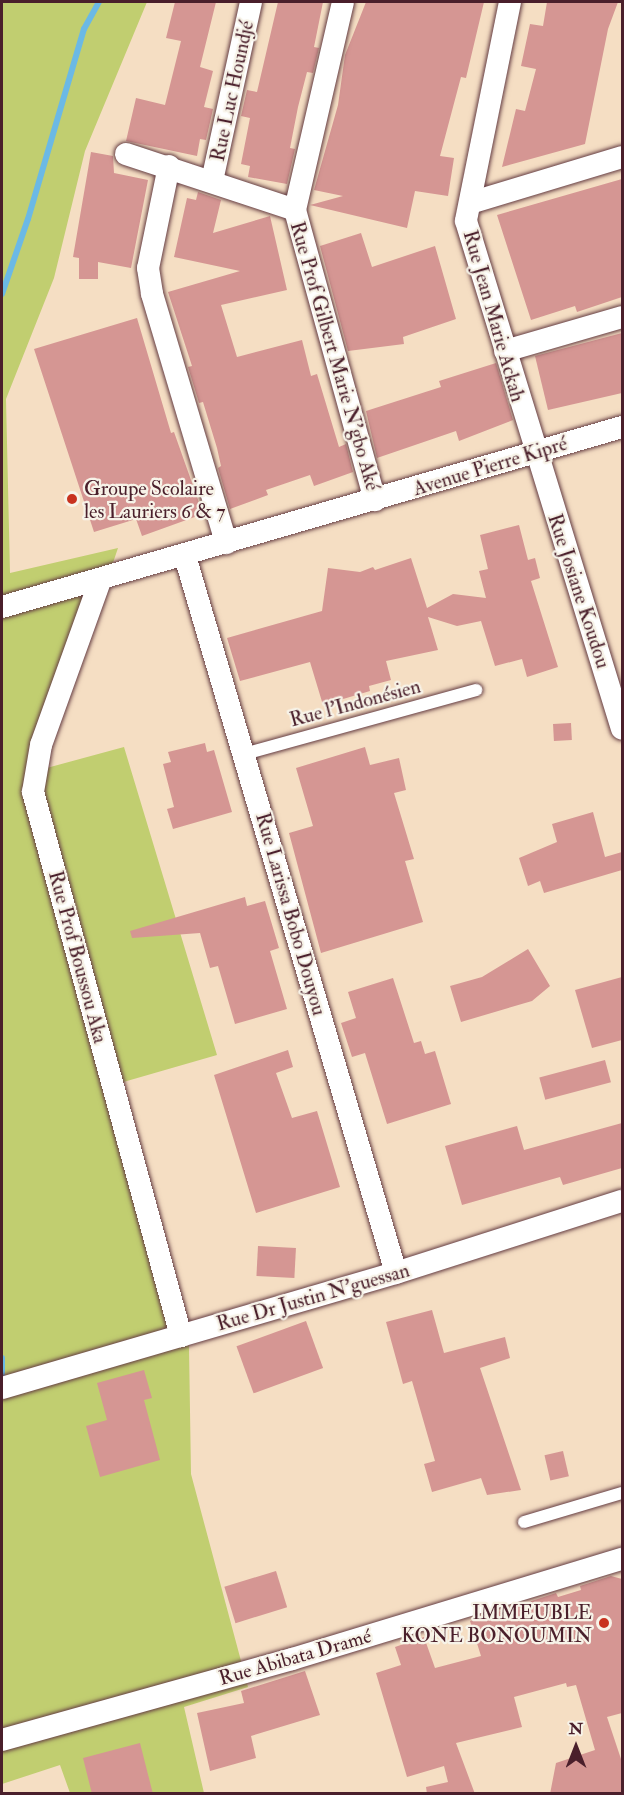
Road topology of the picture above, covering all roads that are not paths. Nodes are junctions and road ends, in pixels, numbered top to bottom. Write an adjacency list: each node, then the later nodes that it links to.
1 (251, 2): 7 (street, Rue Luc Houndjé)
2 (343, 2): 9 (street, Rue Prof Gilbert Marie N'gbo Aké)
3 (510, 2): 8 (street, Rue Jean Marie Ackah)
4 (126, 154): 6 (street)
5 (622, 157): 8 (street)
6 (169, 166): 7 (street); 15 (street)
7 (212, 181): 9 (street)
8 (470, 203): 11 (street, Rue Jean Marie Ackah)
9 (295, 210): 14 (street, Rue Prof Gilbert Marie N'gbo Aké)
10 (622, 317): 11 (street)
11 (505, 351): 13 (street, Rue Jean Marie Ackah)
12 (622, 427): 13 (street, Avenue Pierre Kipré)
13 (535, 452): 14 (street, Avenue Pierre Kipré); 20 (street, Rue Josiane Koudou)
14 (375, 500): 15 (street, Avenue Pierre Kipré)
15 (226, 543): 16 (street, Avenue Pierre Kipré)
16 (185, 556): 17 (street, Avenue Pierre Kipré); 21 (street, Rue Larissa Bobo Douyou)
17 (100, 581): 18 (street, Avenue Pierre Kipré); 24 (street, Rue Prof Boussou Aka)
18 (2, 608)
19 (476, 690): 21 (lane, Rue l'Indonésien)
20 (622, 729)
21 (244, 754): 23 (street, Rue Larissa Bobo Douyou)
22 (622, 1201): 23 (street, Rue Dr Justin N'guessan)
23 (396, 1273): 24 (street, Rue Dr Justin N'guessan)
24 (181, 1336): 25 (street, Rue Dr Justin N'guessan)
25 (2, 1388)
26 (622, 1493): 27 (lane)
27 (524, 1522)
28 (622, 1558): 29 (street, Rue Abibata Dramé)
29 (2, 1740)

